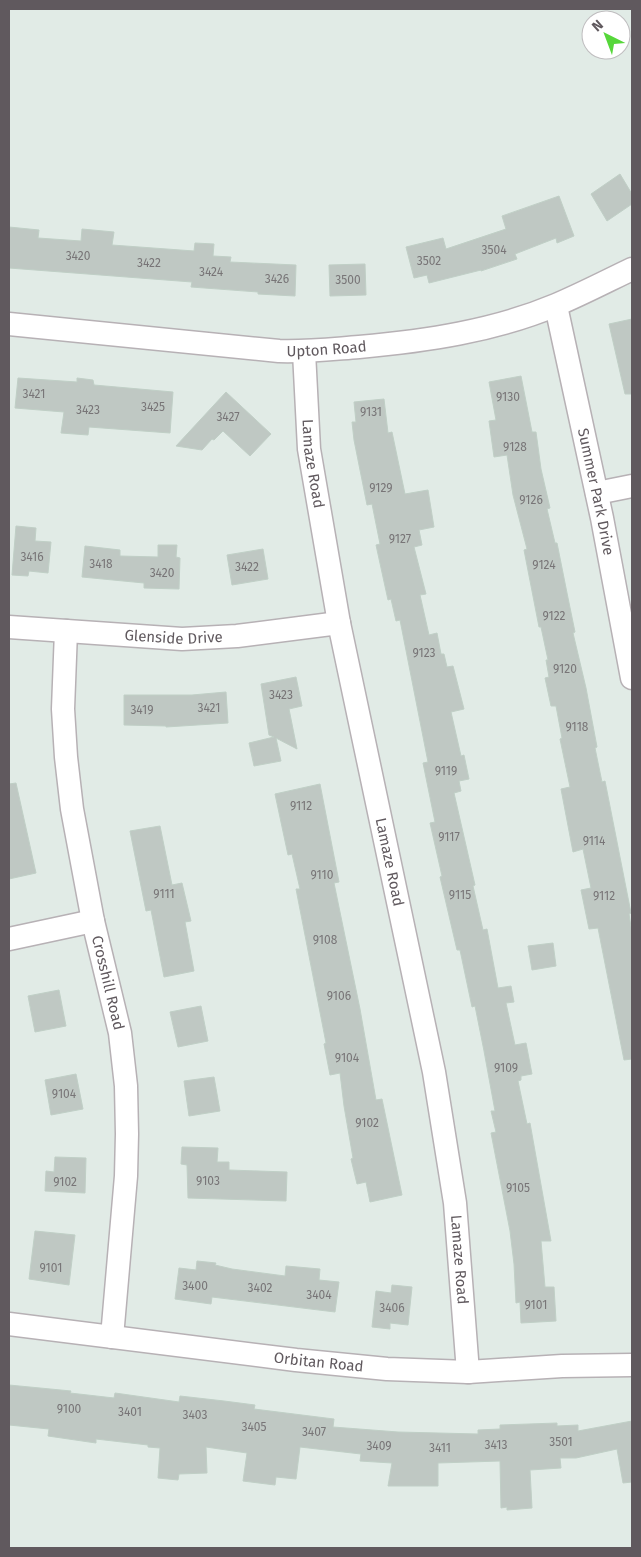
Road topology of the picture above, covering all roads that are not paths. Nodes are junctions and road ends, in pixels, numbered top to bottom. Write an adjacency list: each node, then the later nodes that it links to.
1 (632, 269): 2 (street, Upton Road)
2 (556, 306): 4 (street, Upton Road); 6 (street, Summer Park Drive)
3 (9, 324): 4 (street, Upton Road)
4 (304, 352): 7 (street, Lamaze Road)
5 (632, 486): 6 (street)
6 (597, 494): 10 (street, Summer Park Drive)
7 (339, 623): 9 (street, Glenside Drive); 16 (street, Lamaze Road)
8 (9, 627): 9 (street, Glenside Drive)
9 (66, 631): 11 (street, Crosshill Road)
10 (632, 678)
11 (93, 921): 12 (street); 14 (street, Crosshill Road)
12 (9, 939)
13 (9, 1324): 14 (street, Orbitan Road)
14 (112, 1337): 16 (street, Orbitan Road)
15 (632, 1365): 16 (street, Orbitan Road)
16 (468, 1372)

